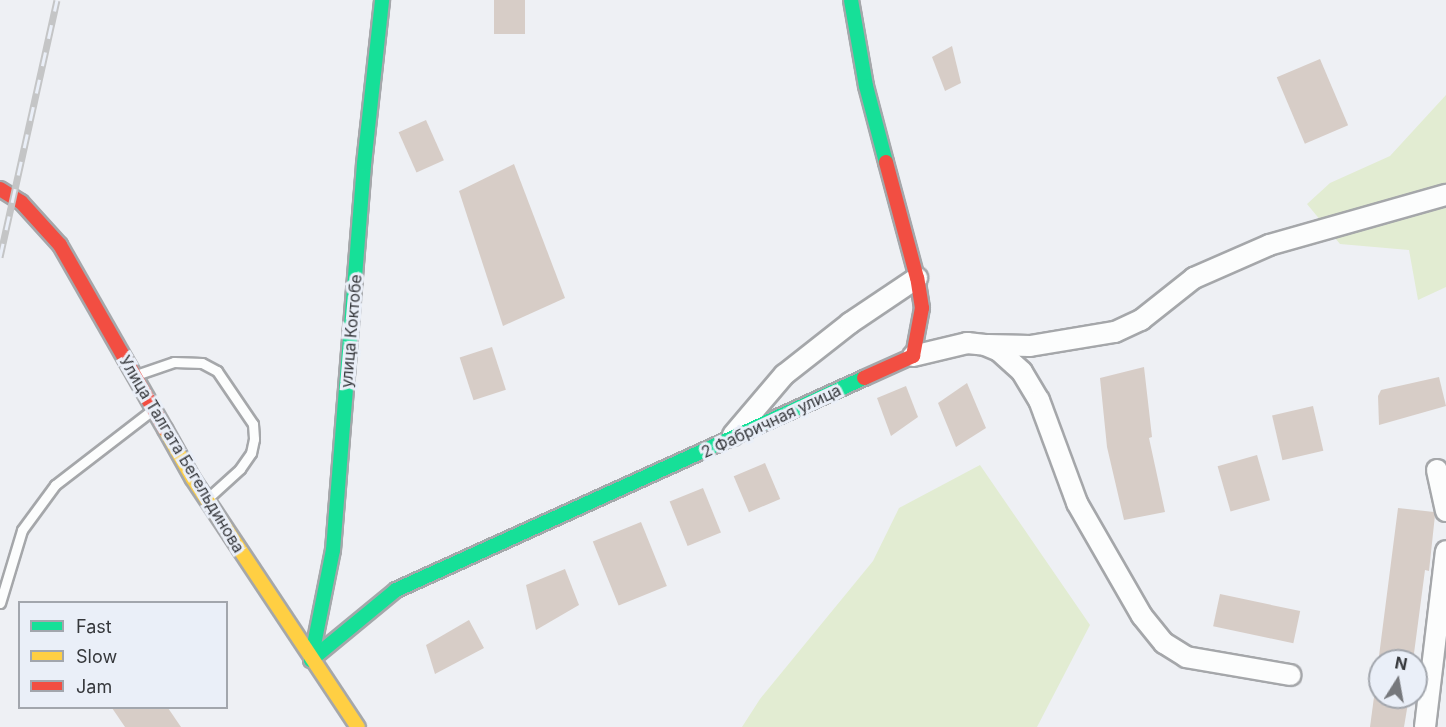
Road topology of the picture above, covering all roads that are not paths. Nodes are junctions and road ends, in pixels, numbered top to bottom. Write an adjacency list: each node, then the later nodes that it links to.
1 (382, 0): 16 (street, улица Коктобе)
2 (851, 0): 5 (street)
3 (0, 189): 8 (street, Улица Талгата Бегельдинова)
4 (1446, 195): 6 (street)
5 (917, 278): 7 (street); 10 (street)
6 (985, 345): 7 (street); 17 (street)
7 (913, 356): 10 (street, 2 Фабричная улица)
8 (134, 376): 9 (street, Улица Талгата Бегельдинова); 12 (lane)
9 (153, 410): 12 (street, Улица Талгата Бегельдинова); 15 (lane)
10 (729, 440): 16 (street, 2 Фабричная улица)
11 (1437, 470): 13 (street)
12 (206, 500): 16 (street, Улица Талгата Бегельдинова)
13 (1446, 511)
14 (1446, 550): 19 (street)
15 (0, 603)
16 (311, 660): 18 (street, Улица Талгата Бегельдинова)
17 (1290, 675)
18 (358, 727)
19 (1425, 727)

